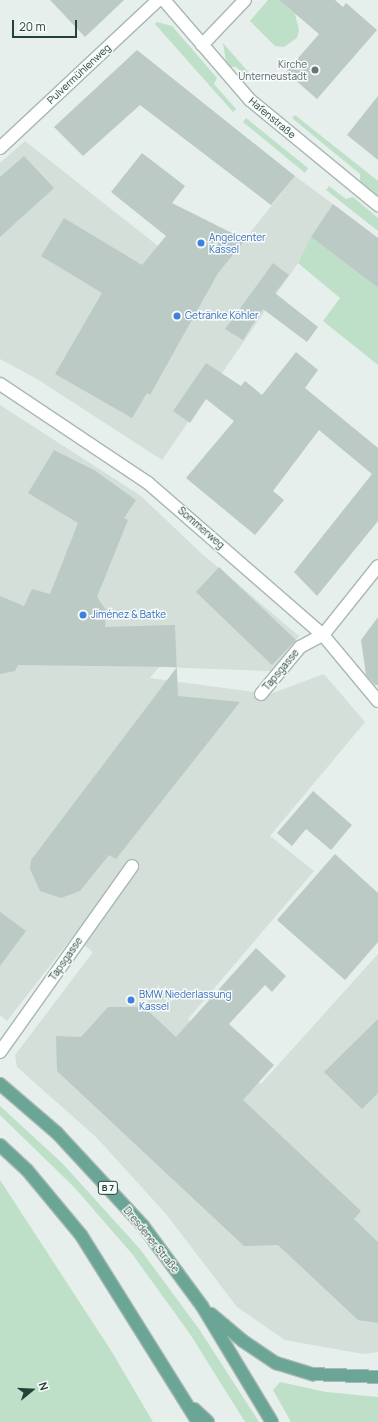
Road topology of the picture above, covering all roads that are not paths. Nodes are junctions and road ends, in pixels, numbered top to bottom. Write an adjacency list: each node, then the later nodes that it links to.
1 (158, 0): 5 (street, Pulvermühlenweg)
2 (164, 0): 4 (street, Hafenstraße)
3 (245, 0): 4 (street)
4 (202, 45): 6 (street, Hafenstraße)
5 (0, 148)
6 (378, 205)
7 (0, 384): 9 (street, Sommerweg)
8 (378, 566): 9 (street)
9 (323, 635): 10 (street, Tapsgasse); 11 (street, Sommerweg)
10 (261, 694)
11 (378, 701)
12 (132, 866): 13 (street, Tapsgasse)
13 (0, 1052)
14 (0, 1084): 16 (main road, Dresdener Straße / B 7)
15 (0, 1145): 18 (main road)
16 (202, 1306): 17 (main road); 21 (main road, Dresdener Straße / B 7)
17 (378, 1377)
18 (186, 1401): 19 (main road); 20 (main road)
19 (198, 1422)
20 (208, 1422)
21 (272, 1422)

